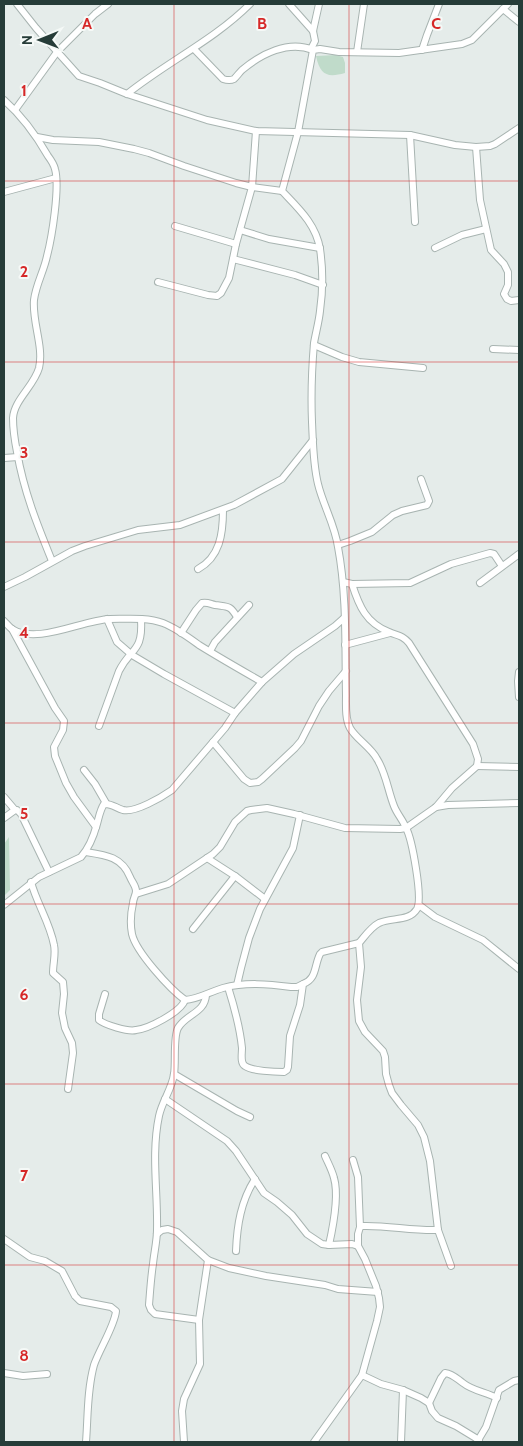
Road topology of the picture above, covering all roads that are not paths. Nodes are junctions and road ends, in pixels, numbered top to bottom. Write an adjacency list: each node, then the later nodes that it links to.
1 (17, 4): 14 (street)
2 (108, 4): 14 (street)
3 (250, 4): 11 (street)
4 (289, 4): 10 (street)
5 (319, 4): 10 (street)
6 (364, 4): 15 (street)
7 (438, 4): 13 (street)
8 (506, 6): 9 (street); 13 (street)
9 (519, 22)
10 (313, 31): 12 (street)
11 (194, 49): 12 (street); 16 (street)
12 (312, 49): 15 (street); 21 (street)
13 (422, 50): 15 (street)
14 (57, 52): 16 (street); 18 (street)
15 (357, 52)
16 (127, 94): 20 (street)
17 (4, 100): 18 (street)
18 (15, 110): 23 (street)
19 (519, 128): 24 (street)
20 (256, 131): 21 (street); 26 (street)
21 (298, 132): 22 (street); 27 (street)
22 (410, 135): 24 (street); 29 (street)
23 (37, 136): 25 (street); 26 (street)
24 (476, 147): 31 (street)
25 (56, 178): 28 (street); 45 (street)
26 (252, 187): 27 (street); 32 (street)
27 (282, 191): 34 (street)
28 (4, 192)
29 (415, 222)
30 (175, 226): 33 (street)
31 (486, 229): 35 (street); 39 (street)
32 (240, 230): 33 (street); 34 (street)
33 (236, 244): 36 (street)
34 (320, 248): 38 (street)
35 (435, 248)
36 (233, 259): 37 (street); 38 (street)
37 (158, 282)
38 (323, 285): 40 (street)
39 (519, 300)
40 (314, 345): 43 (street); 44 (street)
41 (493, 349): 42 (street)
42 (519, 350)
43 (423, 368)
44 (313, 440): 48 (street); 49 (street)
45 (18, 457): 46 (street); 51 (street)
46 (4, 458)
47 (421, 479): 49 (street)
48 (222, 510): 51 (street); 53 (street)
49 (338, 544): 54 (street)
50 (519, 554): 52 (street)
51 (52, 561): 57 (street)
52 (502, 566): 55 (street); 56 (street)
53 (198, 569)
54 (343, 582): 56 (street); 60 (street)
55 (480, 583)
56 (352, 584): 66 (street)
57 (4, 587)
58 (249, 605): 59 (street)
59 (238, 617): 65 (street); 68 (street)
60 (344, 618): 67 (street); 72 (street)
61 (107, 619): 62 (street); 64 (street); 69 (street)
62 (141, 619): 65 (street); 69 (street)
63 (4, 621): 64 (street)
64 (12, 629): 87 (street)
65 (181, 633): 68 (street)
66 (390, 633): 67 (street); 77 (street)
67 (345, 645): 70 (street)
68 (210, 651): 72 (street)
69 (132, 655): 74 (street); 75 (street)
70 (346, 671): 76 (street); 88 (street)
71 (519, 672): 73 (street)
72 (262, 682): 74 (street)
73 (519, 697)
74 (235, 713): 76 (street)
75 (99, 726)
76 (213, 742): 81 (street)
77 (477, 766): 78 (street); 83 (street)
78 (519, 767)
79 (84, 770): 81 (street)
80 (4, 797): 84 (street)
81 (106, 803): 87 (street)
82 (519, 803): 83 (street)
83 (436, 807): 88 (street)
84 (15, 810): 86 (street); 91 (street)
85 (300, 816): 88 (street); 90 (street); 95 (street)
86 (4, 818)
87 (96, 827): 89 (street)
88 (406, 828): 97 (street)
89 (86, 852): 91 (street); 94 (street)
90 (206, 858): 92 (street); 94 (street)
91 (48, 872): 93 (street)
92 (235, 876): 95 (street); 98 (street)
93 (31, 882): 96 (street); 108 (street)
94 (136, 894): 106 (street)
95 (265, 899): 102 (street)
96 (4, 905)
97 (418, 905): 99 (street); 100 (street)
98 (193, 929)
99 (359, 942): 101 (street); 115 (street)
100 (519, 969)
101 (303, 984): 102 (street); 103 (street)
102 (237, 985): 103 (street)
103 (228, 987): 105 (street)
104 (105, 994): 106 (street)
105 (206, 995): 106 (street); 107 (street)
106 (185, 1000)
107 (174, 1074): 109 (street); 110 (street)
108 (68, 1088)
109 (165, 1099): 113 (street); 116 (street)
110 (250, 1117)
111 (325, 1156): 118 (street)
112 (353, 1160): 114 (street)
113 (255, 1179): 118 (street); 120 (street)
114 (360, 1227): 115 (street); 119 (street)
115 (438, 1230): 122 (street)
116 (157, 1234): 121 (street); 124 (street)
117 (4, 1239): 133 (street)
118 (330, 1245): 119 (street)
119 (358, 1246): 123 (street)
120 (236, 1251)
121 (208, 1260): 123 (street); 124 (street)
122 (451, 1266)
123 (378, 1292): 127 (street)
124 (199, 1320): 134 (street)
125 (4, 1373): 126 (street)
126 (47, 1374)
127 (362, 1375): 129 (street); 135 (street)
128 (519, 1380): 130 (street)
129 (403, 1390): 131 (street); 136 (street)
130 (497, 1398): 131 (street); 132 (street)
131 (429, 1403): 132 (street)
132 (478, 1441)
133 (86, 1442)
134 (184, 1442)
135 (314, 1442)
136 (401, 1442)

